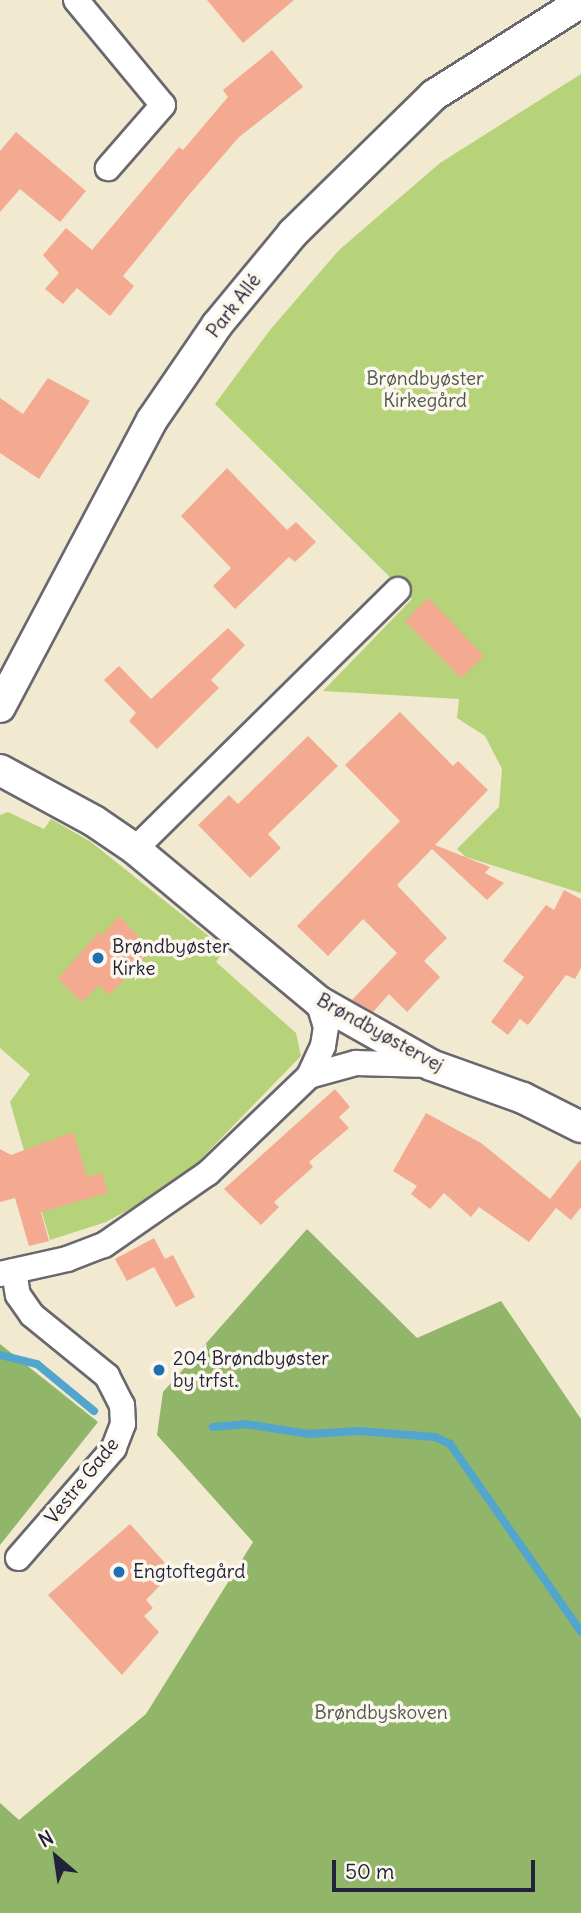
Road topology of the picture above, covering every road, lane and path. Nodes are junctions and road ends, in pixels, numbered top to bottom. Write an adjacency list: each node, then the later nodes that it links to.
1 (76, 0): 3 (street)
2 (581, 2): 5 (street, Park Allé)
3 (108, 168)
4 (398, 590): 7 (street)
5 (0, 707)
6 (0, 770): 7 (street, Brøndbyøstervej)
7 (135, 849): 8 (street, Brøndbyøstervej)
8 (318, 1001): 9 (street, Brøndbyøstervej); 10 (street, Vestre Gade)
9 (430, 1065): 10 (street, Vestre Gade); 11 (street, Brøndbyøstervej)
10 (309, 1076): 12 (street, Vestre Gade)
11 (581, 1127)
12 (7, 1273): 13 (street, Vestre Gade)
13 (18, 1558)

